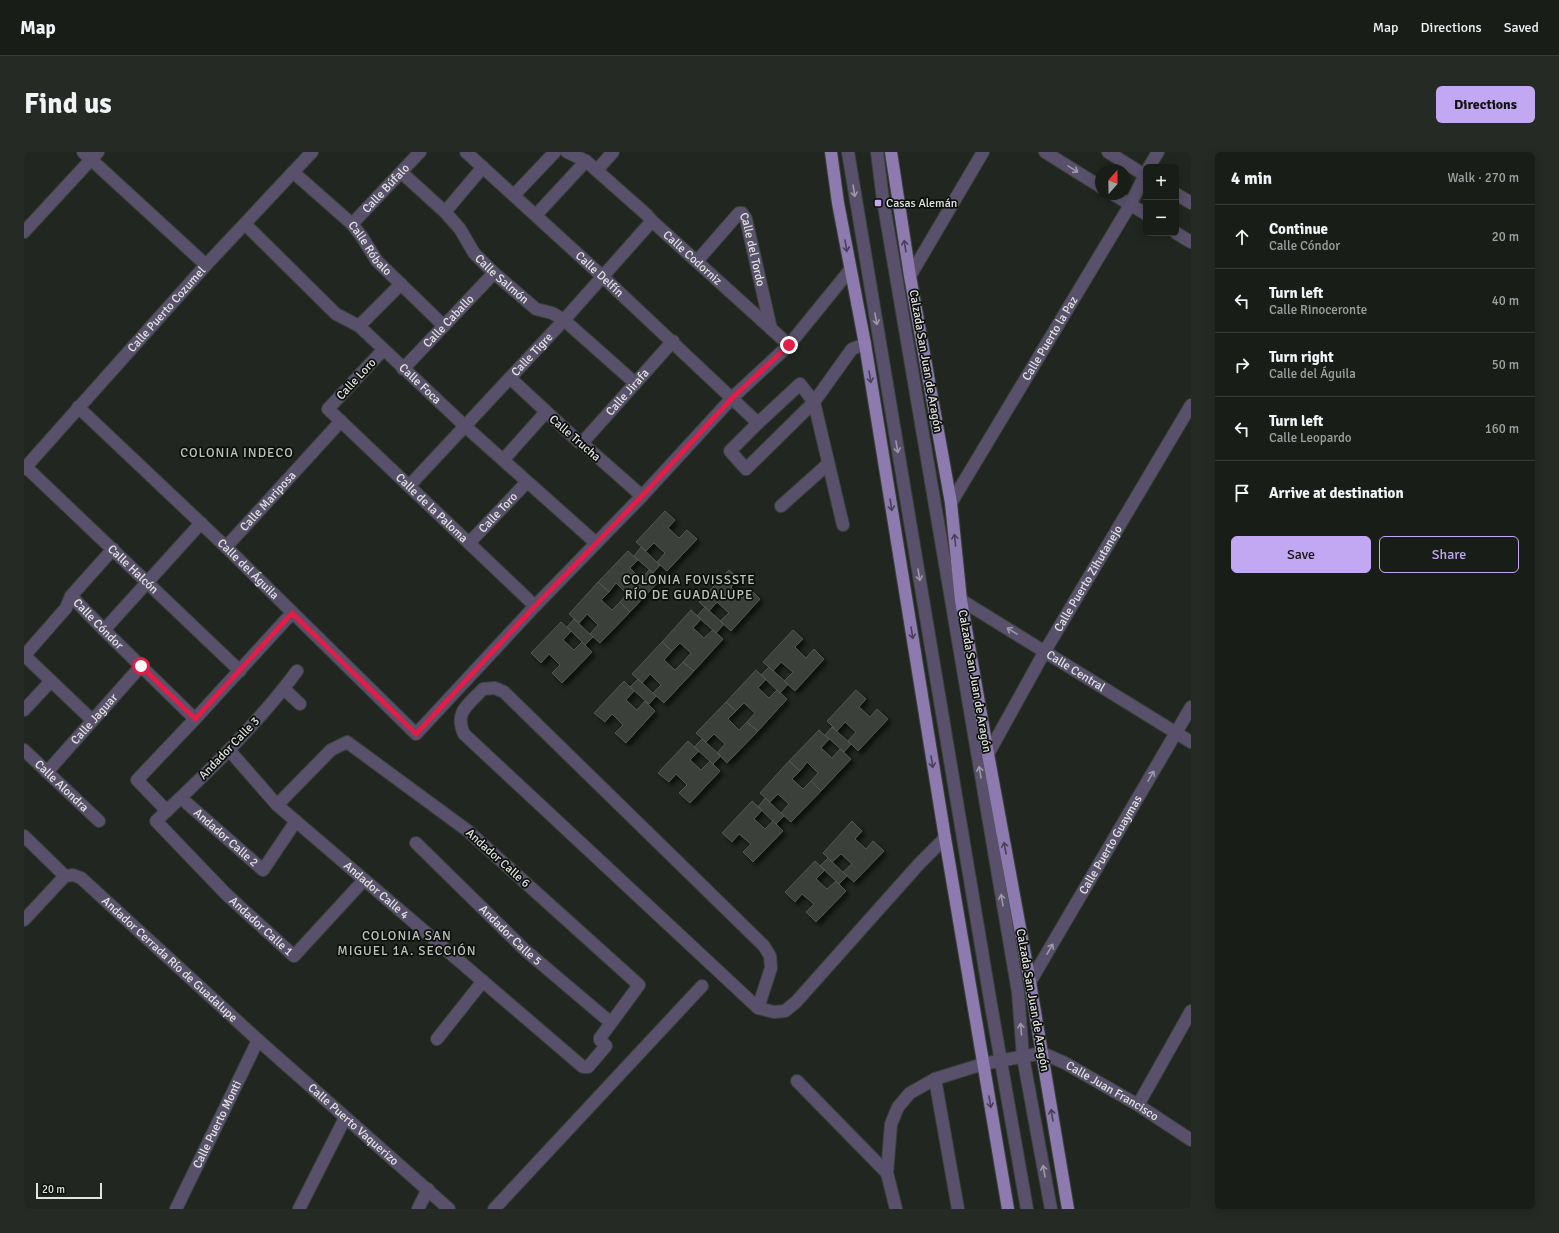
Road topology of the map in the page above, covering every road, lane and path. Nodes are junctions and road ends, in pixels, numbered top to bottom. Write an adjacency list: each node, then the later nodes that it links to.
1 (312, 152): 21 (street, Calle Puerto Cozumel)
2 (420, 152): 22 (street, Calle Búfalo)
3 (466, 152): 18 (street, Calle Delfín)
4 (555, 152): 25 (street)
5 (567, 152): 16 (street, Calle Codorniz)
6 (831, 152): 41 (main road, one-way to 41)
7 (848, 152): 127 (street, one-way to 127)
8 (877, 152): 126 (street, one-way to 8)
9 (891, 152): 43 (main road, Calzada San Juan de Aragón, one-way to 9)
10 (983, 152): 43 (street)
11 (1045, 152): 24 (street, one-way to 24)
12 (1108, 152): 20 (street)
13 (1158, 152): 17 (street, Calle Puerto la Paz)
14 (91, 154): 36 (street); 40 (street)
15 (606, 154): 19 (street)
16 (586, 161): 19 (street, Calle Codorniz); 32 (street)
17 (1152, 164)
18 (483, 167): 25 (street, Calle Delfín); 30 (street)
19 (597, 170): 33 (street, Calle Codorniz)
20 (1143, 171)
21 (293, 172): 34 (street, Calle Puerto Cozumel); 35 (street, Calle Róbalo)
22 (401, 172): 30 (street, Calle Salmón); 35 (street, Calle Búfalo)
23 (1143, 181): 29 (street, Calle Puerto la Paz)
24 (1095, 183)
25 (514, 195): 32 (street, Calle Delfín)
26 (1179, 196): 28 (street)
27 (1122, 200): 29 (street)
28 (1191, 204)
29 (1130, 205): 31 (street); 73 (street, Calle Puerto la Paz)
30 (445, 212): 42 (street, Calle Salmón)
31 (1143, 212)
32 (536, 215): 44 (street, Calle Delfín)
33 (652, 221): 39 (street, Calle Codorniz); 44 (street, Calle Tigre)
34 (245, 224): 40 (street, Calle Puerto Cozumel); 47 (street, Calle Foca)
35 (352, 224): 45 (street, Calle Róbalo)
36 (24, 232)
37 (1179, 235): 38 (street)
38 (1191, 242)
39 (697, 261): 49 (street, Calle Codorniz); 49 (street, Calle del Tordo)
40 (206, 265): 60 (street, Calle Puerto Cozumel)
41 (850, 270): 51 (main road); 52 (street)
42 (494, 273): 46 (street, Calle Salmón); 48 (street, Calle Caballo)
43 (910, 276): 73 (main road, Calzada San Juan de Aragón)
44 (603, 277): 46 (street, Calle Tigre); 50 (street, Calle Delfín)
45 (400, 284): 47 (street); 48 (street, Calle Róbalo)
46 (564, 320): 55 (street, Calle Tigre); 56 (street, Calle Salmón)
47 (359, 326): 53 (street, Calle Foca)
48 (444, 326): 54 (street, Calle Caballo)
49 (771, 329): 52 (street, Calle Codorniz)
50 (673, 342): 56 (street, Calle Jirafa); 57 (street, Calle Delfín)
51 (865, 344): 58 (street); 112 (main road, one-way to 112)
52 (789, 345): 57 (street)
53 (384, 350): 54 (street, Calle Foca); 61 (street, Calle Loro)
54 (403, 369): 65 (street, Calle Foca)
55 (510, 378): 62 (street, Calle Trucha); 65 (street, Calle Tigre)
56 (635, 384): 66 (street, Calle Jirafa)
57 (732, 398): 64 (street, Calle Delfín); 72 (street)
58 (814, 402): 64 (street); 64 (street); 68 (street)
59 (1191, 405): 87 (street, Calle Puerto Zihutanejo)
60 (78, 407): 69 (street, Calle Puerto Cozumel); 75 (street, Calle del Águila)
61 (328, 408): 63 (street, Calle de la Paloma)
62 (546, 412): 66 (street, Calle Trucha); 67 (street)
63 (341, 421): 71 (street, Calle de la Paloma); 79 (street, Calle Mariposa)
64 (758, 423)
65 (466, 427): 67 (street, Calle Foca); 71 (street, Calle Tigre)
66 (582, 443): 72 (street, Calle Trucha)
67 (503, 460): 70 (street, Calle Foca)
68 (828, 464): 74 (street); 76 (street)
69 (25, 468): 80 (street, Calle Halcón)
70 (527, 482): 77 (street, Calle Toro); 78 (street, Calle Foca)
71 (410, 486): 77 (street, Calle de la Paloma)
72 (642, 496): 78 (street)
73 (951, 503): 83 (main road, Calzada San Juan de Aragón, one-way to 73)
74 (781, 506)
75 (201, 523): 79 (street, Calle del Águila); 81 (street)
76 (842, 525)
77 (469, 543): 84 (street, Calle de la Paloma)
78 (596, 543): 84 (street)
79 (226, 547): 85 (street, Calle del Águila)
80 (113, 549): 81 (street, Calle Halcón); 82 (street)
81 (147, 582): 86 (street); 90 (street, Calle Halcón)
82 (71, 596): 86 (street, Calle Cóndor); 88 (street)
83 (962, 600): 87 (street, Calle Central, one-way to 83); 103 (main road, Calzada San Juan de Aragón)
84 (535, 606): 85 (street, Calle del Águila)
85 (292, 613): 90 (street)
86 (104, 630): 89 (street, Calle Cóndor)
87 (1045, 651): 99 (street, Calle Central); 103 (street, Calle Puerto Zihutanejo)
88 (24, 655): 92 (street)
89 (141, 666): 97 (street, Calle Cóndor); 98 (street, Calle Jaguar)
90 (240, 671): 97 (street)
91 (298, 671): 93 (street, Andador Calle 3)
92 (51, 681): 96 (street); 98 (street)
93 (284, 689): 94 (street); 102 (street, Andador Calle 3)
94 (300, 704)
95 (1191, 707): 99 (street, Calle Puerto Guaymas)
96 (24, 710)
97 (195, 719): 107 (street)
98 (92, 720): 104 (street, Calle Jaguar)
99 (1176, 733): 100 (street, Calle Central); 118 (street, Calle Puerto Guaymas, one-way to 99)
100 (1191, 742)
101 (24, 750): 104 (street, Calle Alondra)
102 (229, 750): 105 (street, Andador Calle 3); 106 (street, Andador Calle 4)
103 (988, 754): 118 (main road, Calzada San Juan de Aragón, one-way to 103)
104 (47, 772): 108 (street, Calle Alondra)
105 (181, 798): 107 (street, Andador Calle 3); 110 (street, Andador Calle 2)
106 (277, 805): 110 (street, Andador Calle 4); 122 (street, Andador Calle 6)
107 (167, 811): 109 (street, Andador Calle 3)
108 (99, 821)
109 (156, 821): 115 (street, Andador Calle 1)
110 (296, 821): 115 (street, Andador Calle 4)
111 (24, 836): 114 (street)
112 (945, 838): 120 (street); 128 (main road)
113 (416, 843): 122 (street, Andador Calle 5)
114 (65, 876): 116 (street); 124 (street, Andador Cerrada Río de Guadalupe)
115 (364, 880): 117 (street, Andador Calle 4)
116 (24, 920)
117 (483, 981): 122 (street, Andador Calle 4); 123 (street)
118 (1030, 982): 125 (main road, Calzada San Juan de Aragón)
119 (702, 986): 140 (street)
120 (758, 1008): 120 (street)
121 (1191, 1012): 131 (street)
122 (610, 1022)
123 (437, 1039)
124 (258, 1040): 132 (street, Calle Puerto Vaquerizo); 136 (street, Calle Puerto Monti)
125 (1042, 1053): 126 (street); 131 (street, Calle Juan Francisco); 146 (main road, Calzada San Juan de Aragón, one-way to 125)
126 (1023, 1057): 127 (street); 145 (street, one-way to 126)
127 (1001, 1060): 128 (street); 144 (street)
128 (983, 1064): 129 (street); 143 (main road, one-way to 143)
129 (935, 1079): 134 (street); 142 (street)
130 (797, 1081): 134 (street)
131 (1138, 1105): 133 (street, Calle Juan Francisco)
132 (345, 1118): 135 (street, Calle Puerto Vaquerizo); 137 (street)
133 (1191, 1140)
134 (887, 1173): 141 (street)
135 (428, 1189): 138 (street); 139 (street, Calle Puerto Vaquerizo)
136 (176, 1209)
137 (299, 1209)
138 (418, 1209)
139 (449, 1209)
140 (494, 1209)
141 (896, 1209)
142 (958, 1209)
143 (1008, 1209)
144 (1027, 1209)
145 (1051, 1209)
146 (1068, 1209)

